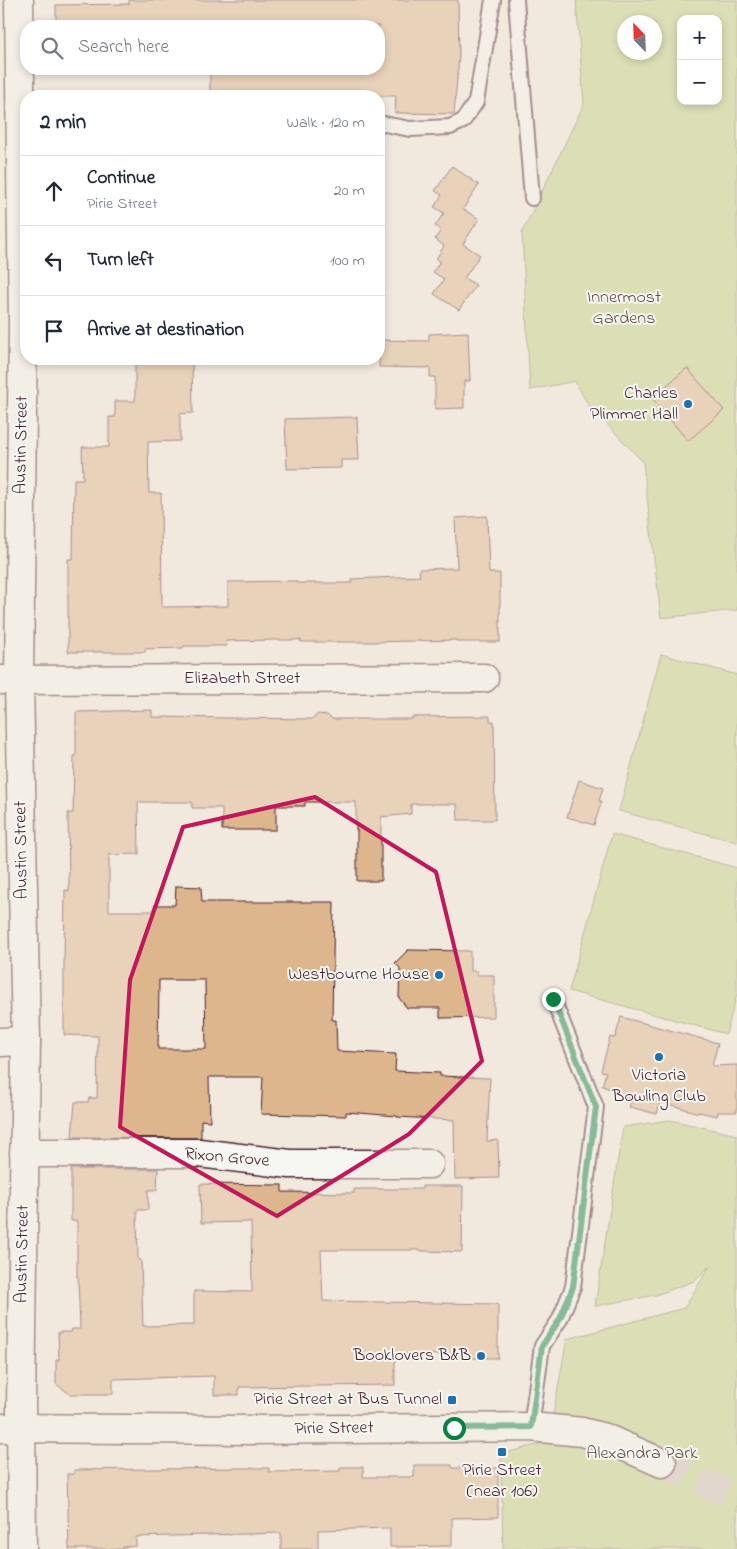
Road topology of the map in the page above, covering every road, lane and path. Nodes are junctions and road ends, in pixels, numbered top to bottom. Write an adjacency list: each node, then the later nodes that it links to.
1 (20, 0): 5 (street, Austin Street)
2 (493, 0): 4 (lane)
3 (516, 0): 6 (lane)
4 (385, 124)
5 (11, 127): 7 (street, Austin Street)
6 (532, 198)
7 (20, 282)
8 (22, 365): 10 (street, Austin Street)
9 (484, 678): 10 (street, Elizabeth Street)
10 (10, 681): 12 (street, Austin Street)
11 (553, 999): 15 (lane)
12 (13, 1041): 13 (street, Austin Street)
13 (24, 1153): 14 (street, Rixon Grove); 16 (street, Austin Street)
14 (429, 1164)
15 (531, 1427): 16 (street, Pirie Street); 17 (street, Pirie Street)
16 (10, 1428): 18 (street, Austin Street)
17 (662, 1462)
18 (22, 1549)

